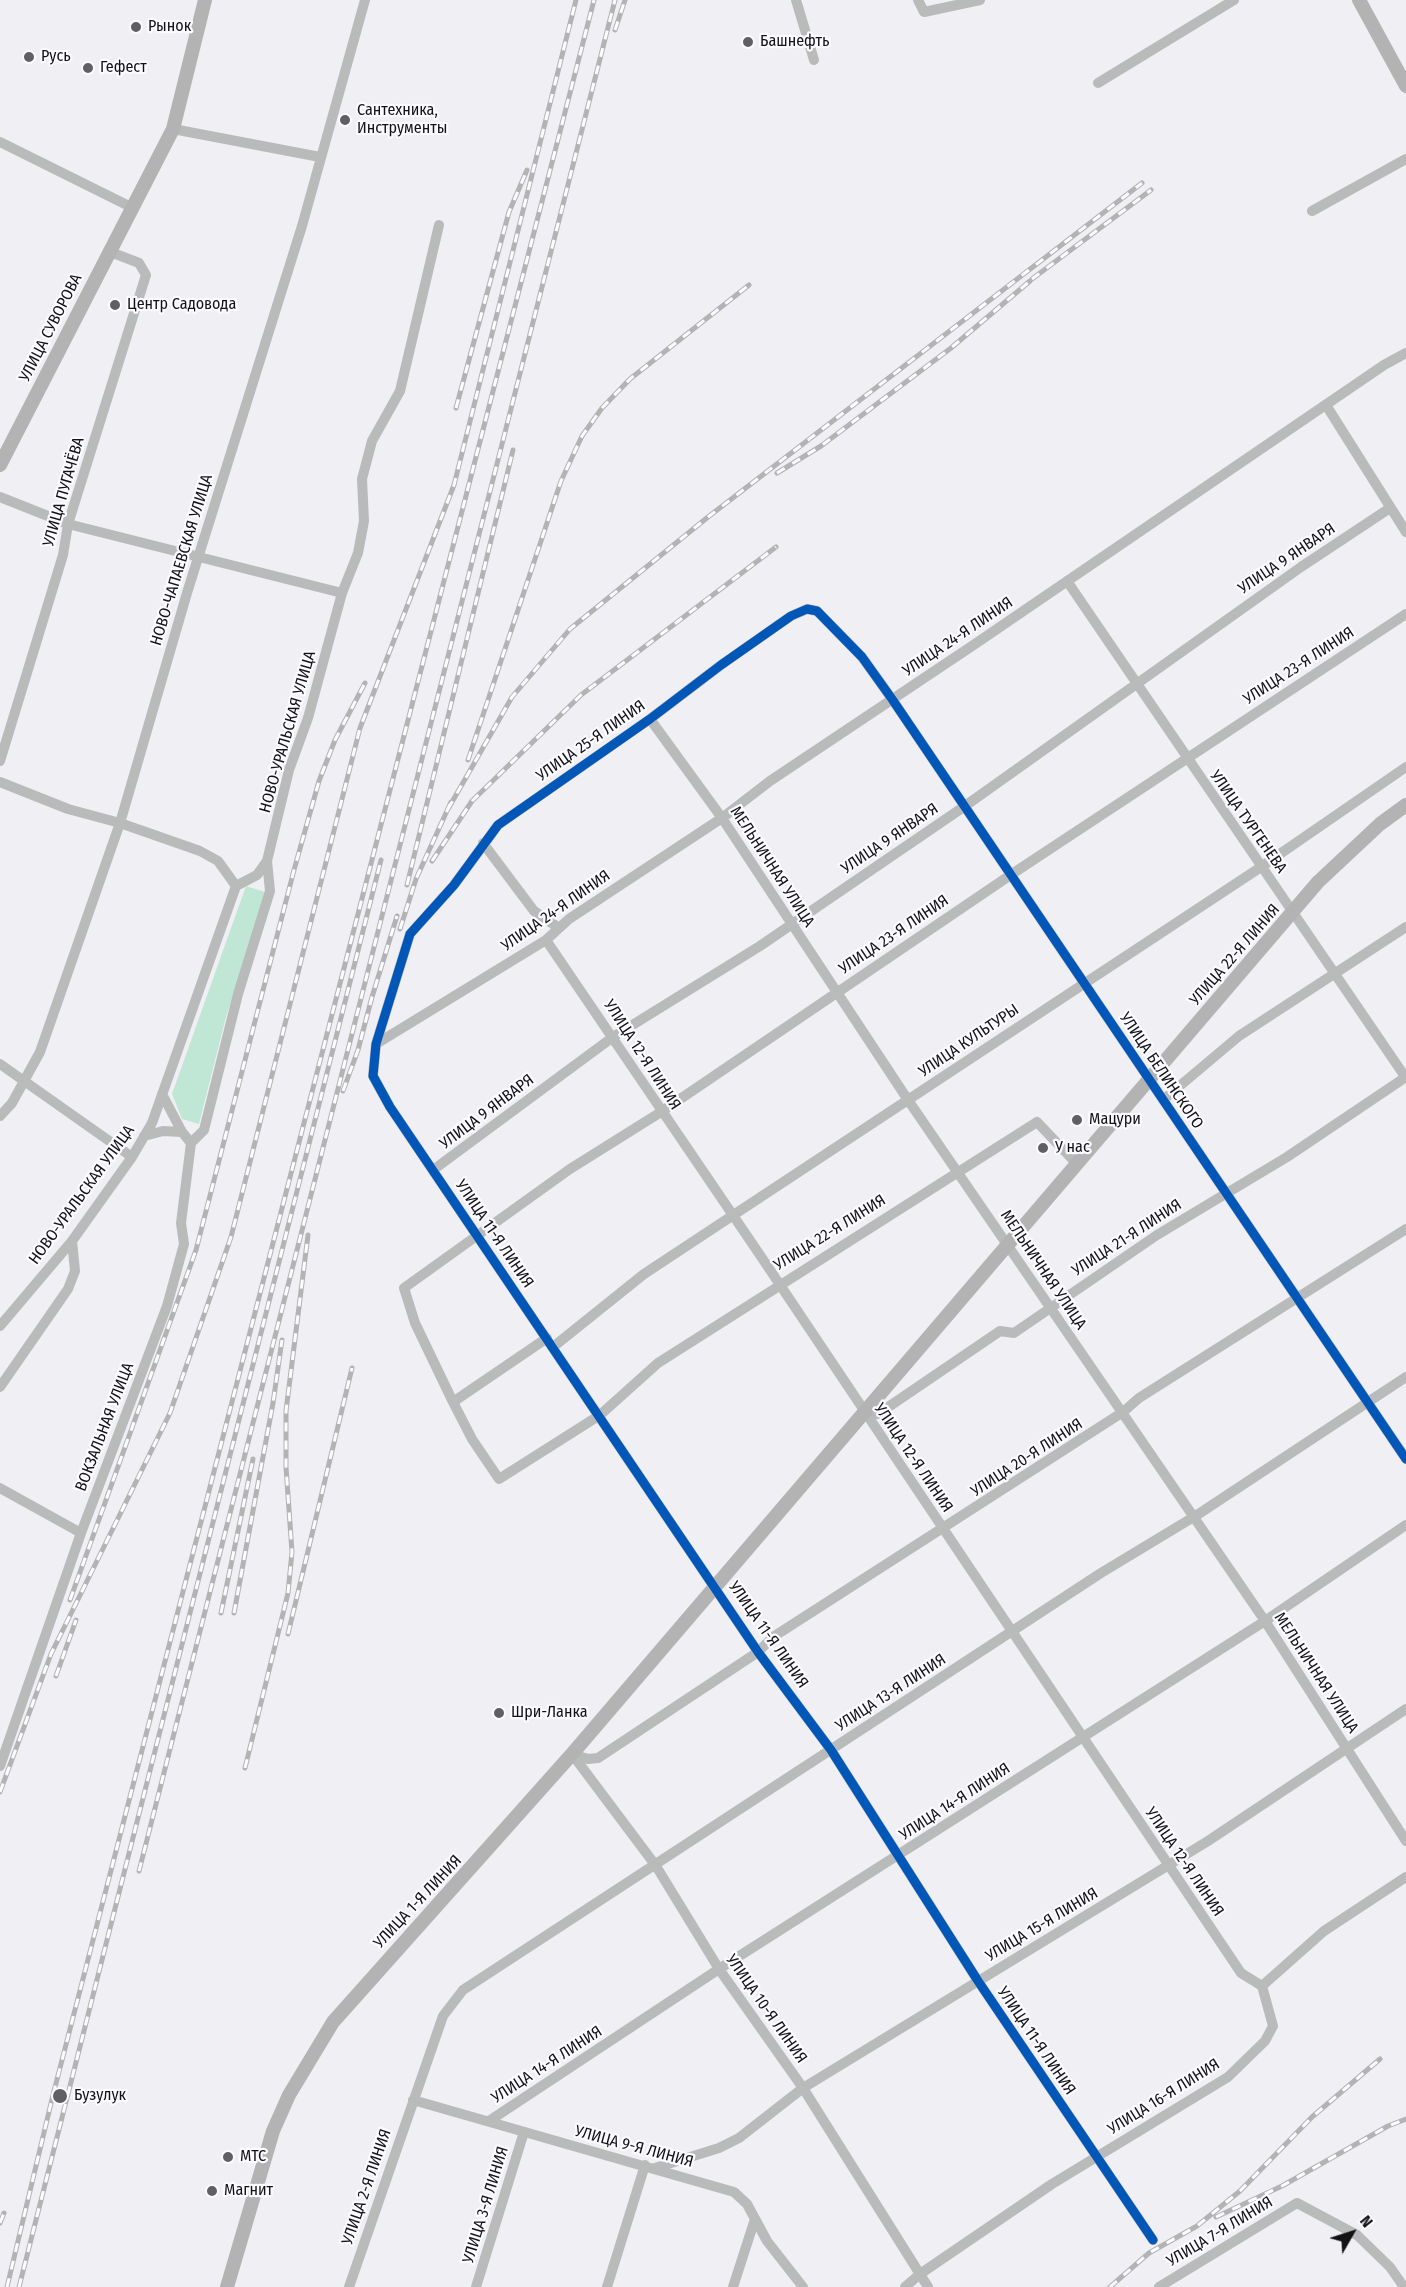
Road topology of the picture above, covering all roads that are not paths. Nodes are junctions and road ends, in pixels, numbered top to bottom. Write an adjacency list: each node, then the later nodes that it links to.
1 (205, 0): 11 (main road, УЛИЦА СУВОРОВА)
2 (365, 0): 13 (street, НОВО-ЧАПАЕВСКАЯ УЛИЦА)
3 (796, 0): 8 (street)
4 (918, 0): 5 (street)
5 (980, 0)
6 (1234, 0): 9 (street)
7 (1361, 1): 10 (main road)
8 (814, 60)
9 (1098, 83)
10 (1406, 86)
11 (173, 129): 13 (street); 15 (main road, УЛИЦА СУВОРОВА)
12 (0, 142): 15 (street)
13 (320, 157): 26 (street, НОВО-ЧАПАЕВСКАЯ УЛИЦА)
14 (1406, 159): 16 (street)
15 (133, 208): 18 (main road, УЛИЦА СУВОРОВА)
16 (1312, 211)
17 (439, 225): 28 (street, НОВО-УРАЛЬСКАЯ УЛИЦА)
18 (108, 251): 21 (main road, УЛИЦА СУВОРОВА); 24 (street, УЛИЦА ПУГАЧЁВА)
19 (1406, 353): 20 (street, УЛИЦА 24-Я ЛИНИЯ)
20 (1326, 405): 23 (street); 27 (street, УЛИЦА 24-Я ЛИНИЯ)
21 (0, 465)
22 (0, 497): 24 (street)
23 (1390, 508): 25 (street); 30 (street, УЛИЦА 9 ЯНВАРЯ)
24 (68, 524): 26 (street); 34 (street, УЛИЦА ПУГАЧЁВА)
25 (1406, 532)
26 (199, 556): 28 (street); 40 (street, НОВО-ЧАПАЕВСКАЯ УЛИЦА)
27 (1067, 581): 30 (street, УЛИЦА ТУРГЕНЕВА); 31 (street, УЛИЦА 24-Я ЛИНИЯ)
28 (342, 593): 42 (street, НОВО-УРАЛЬСКАЯ УЛИЦА)
29 (1406, 614): 33 (street, УЛИЦА 23-Я ЛИНИЯ)
30 (1136, 682): 33 (street, УЛИЦА ТУРГЕНЕВА); 38 (street, УЛИЦА 9 ЯНВАРЯ)
31 (892, 699): 32 (street, УЛИЦА 25-Я ЛИНИЯ); 38 (street, УЛИЦА БЕЛИНСКОГО); 39 (street, УЛИЦА 24-Я ЛИНИЯ)
32 (650, 719): 39 (street, МЕЛЬНИЧНАЯ УЛИЦА); 41 (street, УЛИЦА 25-Я ЛИНИЯ)
33 (1186, 758): 43 (street, УЛИЦА ТУРГЕНЕВА); 44 (street, УЛИЦА 23-Я ЛИНИЯ)
34 (0, 761)
35 (1406, 766): 43 (street, УЛИЦА КУЛЬТУРЫ)
36 (0, 782): 40 (street)
37 (1406, 805): 46 (main road, УЛИЦА 22-Я ЛИНИЯ)
38 (965, 806): 44 (street, УЛИЦА БЕЛИНСКОГО); 47 (street, УЛИЦА 9 ЯНВАРЯ)
39 (722, 818): 47 (street, МЕЛЬНИЧНАЯ УЛИЦА); 49 (street, УЛИЦА 24-Я ЛИНИЯ)
40 (120, 823): 45 (street); 59 (street, НОВО-ЧАПАЕВСКАЯ УЛИЦА)
41 (483, 843): 49 (street); 55 (street, УЛИЦА 25-Я ЛИНИЯ)
42 (267, 861): 45 (street); 67 (street)
43 (1261, 867): 46 (street, УЛИЦА ТУРГЕНЕВА); 52 (street, УЛИЦА КУЛЬТУРЫ)
44 (1012, 874): 52 (street, УЛИЦА БЕЛИНСКОГО); 53 (street, УЛИЦА 23-Я ЛИНИЯ)
45 (236, 886): 60 (street, НОВО-УРАЛЬСКАЯ УЛИЦА)
46 (1293, 913): 51 (street, УЛИЦА ТУРГЕНЕВА); 58 (main road, УЛИЦА 22-Я ЛИНИЯ)
47 (791, 925): 53 (street, МЕЛЬНИЧНАЯ УЛИЦА); 54 (street, УЛИЦА 9 ЯНВАРЯ)
48 (1406, 927): 51 (street)
49 (559, 928): 50 (street, УЛИЦА 24-Я ЛИНИЯ)
50 (546, 940): 54 (street, УЛИЦА 12-Я ЛИНИЯ); 55 (street, УЛИЦА 24-Я ЛИНИЯ)
51 (1334, 972): 57 (street, УЛИЦА ТУРГЕНЕВА); 62 (street)
52 (1084, 982): 58 (street, УЛИЦА БЕЛИНСКОГО); 61 (street, УЛИЦА КУЛЬТУРЫ)
53 (836, 992): 61 (street, МЕЛЬНИЧНАЯ УЛИЦА); 63 (street, УЛИЦА 23-Я ЛИНИЯ)
54 (613, 1036): 63 (street, УЛИЦА 12-Я ЛИНИЯ); 70 (street, УЛИЦА 9 ЯНВАРЯ)
55 (376, 1044): 70 (street, УЛИЦА 11-Я ЛИНИЯ)
56 (0, 1064): 59 (street)
57 (1406, 1077): 72 (street, УЛИЦА 21-Я ЛИНИЯ)
58 (1149, 1080): 62 (street, УЛИЦА БЕЛИНСКОГО); 69 (main road, УЛИЦА 22-Я ЛИНИЯ)
59 (24, 1082): 64 (street, НОВО-ЧАПАЕВСКАЯ УЛИЦА); 68 (street)
60 (162, 1094): 65 (street); 66 (street, НОВО-УРАЛЬСКАЯ УЛИЦА)
61 (908, 1100): 71 (street, МЕЛЬНИЧНАЯ УЛИЦА); 73 (street, УЛИЦА КУЛЬТУРЫ)
62 (1163, 1100): 72 (street, УЛИЦА БЕЛИНСКОГО)
63 (661, 1112): 73 (street, УЛИЦА 12-Я ЛИНИЯ); 75 (street, УЛИЦА 23-Я ЛИНИЯ)
64 (0, 1116)
65 (182, 1132): 66 (street); 67 (street)
66 (144, 1136): 68 (street, НОВО-УРАЛЬСКАЯ УЛИЦА)
67 (191, 1143): 95 (street, ВОКЗАЛЬНАЯ УЛИЦА)
68 (132, 1157): 76 (street, НОВО-УРАЛЬСКАЯ УЛИЦА)
69 (1077, 1164): 71 (street, УЛИЦА 22-Я ЛИНИЯ); 77 (main road, УЛИЦА 22-Я ЛИНИЯ)
70 (433, 1170): 75 (street, УЛИЦА 11-Я ЛИНИЯ)
71 (957, 1171): 77 (street, МЕЛЬНИЧНАЯ УЛИЦА); 78 (street, УЛИЦА 22-Я ЛИНИЯ)
72 (1226, 1194): 79 (street, УЛИЦА БЕЛИНСКОГО); 80 (street, УЛИЦА 21-Я ЛИНИЯ)
73 (733, 1216): 78 (street, УЛИЦА 12-Я ЛИНИЯ); 82 (street, УЛИЦА КУЛЬТУРЫ)
74 (1406, 1229): 79 (street, УЛИЦА 20-Я ЛИНИЯ)
75 (476, 1236): 82 (street, УЛИЦА 11-Я ЛИНИЯ); 85 (street, УЛИЦА 23-Я ЛИНИЯ)
76 (72, 1241): 81 (street, НОВО-УРАЛЬСКАЯ УЛИЦА); 84 (street)
77 (1009, 1245): 80 (street, МЕЛЬНИЧНАЯ УЛИЦА); 88 (main road)
78 (779, 1284): 88 (street, УЛИЦА 12-Я ЛИНИЯ); 89 (street, УЛИЦА 22-Я ЛИНИЯ)
79 (1298, 1299): 86 (street, УЛИЦА БЕЛИНСКОГО); 87 (street, УЛИЦА 20-Я ЛИНИЯ)
80 (1051, 1308): 87 (street, МЕЛЬНИЧНАЯ УЛИЦА); 88 (street, УЛИЦА 21-Я ЛИНИЯ)
81 (0, 1326)
82 (550, 1342): 85 (street, УЛИЦА КУЛЬТУРЫ); 89 (street, УЛИЦА 11-Я ЛИНИЯ)
83 (1406, 1377): 86 (street, УЛИЦА 13-Я ЛИНИЯ)
84 (0, 1387)
85 (453, 1402): 89 (street, УЛИЦА 22-Я ЛИНИЯ)
86 (1368, 1402): 90 (street, УЛИЦА БЕЛИНСКОГО); 92 (street, УЛИЦА 13-Я ЛИНИЯ)
87 (1124, 1412): 92 (street, МЕЛЬНИЧНАЯ УЛИЦА); 94 (street, УЛИЦА 20-Я ЛИНИЯ)
88 (864, 1414): 94 (street, УЛИЦА 12-Я ЛИНИЯ); 96 (main road)
89 (600, 1415): 96 (street, УЛИЦА 11-Я ЛИНИЯ)
90 (1406, 1459)
91 (0, 1488): 95 (street)
92 (1192, 1518): 97 (street, МЕЛЬНИЧНАЯ УЛИЦА); 98 (street, УЛИЦА 13-Я ЛИНИЯ)
93 (1406, 1525): 97 (street, УЛИЦА 14-Я ЛИНИЯ)
94 (943, 1530): 98 (street, УЛИЦА 12-Я ЛИНИЯ); 99 (street, УЛИЦА 20-Я ЛИНИЯ)
95 (81, 1533): 101 (street, ВОКЗАЛЬНАЯ УЛИЦА)
96 (716, 1587): 99 (street, УЛИЦА 11-Я ЛИНИЯ); 105 (main road, УЛИЦА 1-Я ЛИНИЯ)
97 (1265, 1620): 102 (street, УЛИЦА 14-Я ЛИНИЯ); 103 (street, МЕЛЬНИЧНАЯ УЛИЦА)
98 (1012, 1631): 102 (street, УЛИЦА 12-Я ЛИНИЯ); 104 (street, УЛИЦА 13-Я ЛИНИЯ)
99 (758, 1652): 104 (street, УЛИЦА 11-Я ЛИНИЯ); 105 (street, УЛИЦА 20-Я ЛИНИЯ)
100 (1406, 1709): 103 (street, УЛИЦА 15-Я ЛИНИЯ)
101 (5, 1729): 106 (street, ВОКЗАЛЬНАЯ УЛИЦА)
102 (1082, 1737): 108 (street, УЛИЦА 14-Я ЛИНИЯ); 109 (street, УЛИЦА 12-Я ЛИНИЯ)
103 (1347, 1749): 107 (street, МЕЛЬНИЧНАЯ УЛИЦА); 109 (street, УЛИЦА 15-Я ЛИНИЯ)
104 (831, 1750): 108 (street, УЛИЦА 11-Я ЛИНИЯ); 110 (street, УЛИЦА 13-Я ЛИНИЯ)
105 (572, 1754): 110 (street, УЛИЦА 10-Я ЛИНИЯ); 125 (main road, УЛИЦА 1-Я ЛИНИЯ)
106 (0, 1766)
107 (1406, 1841)
108 (899, 1856): 112 (street, УЛИЦА 14-Я ЛИНИЯ); 113 (street, УЛИЦА 11-Я ЛИНИЯ)
109 (1167, 1865): 113 (street, УЛИЦА 15-Я ЛИНИЯ); 114 (street, УЛИЦА 12-Я ЛИНИЯ)
110 (656, 1866): 112 (street, УЛИЦА 10-Я ЛИНИЯ); 116 (street, УЛИЦА 13-Я ЛИНИЯ)
111 (1406, 1877): 114 (street)
112 (719, 1969): 115 (street, УЛИЦА 10-Я ЛИНИЯ); 117 (street, УЛИЦА 14-Я ЛИНИЯ)
113 (978, 1981): 115 (street, УЛИЦА 15-Я ЛИНИЯ); 119 (street, УЛИЦА 11-Я ЛИНИЯ)
114 (1262, 1986): 119 (street, УЛИЦА 16-Я ЛИНИЯ)
115 (803, 2088): 120 (street, УЛИЦА 15-Я ЛИНИЯ); 123 (street, УЛИЦА 10-Я ЛИНИЯ)
116 (413, 2098): 117 (street, УЛИЦА 9-Я ЛИНИЯ); 126 (street, УЛИЦА 2-Я ЛИНИЯ)
117 (489, 2121): 118 (street, УЛИЦА 9-Я ЛИНИЯ)
118 (524, 2132): 120 (street, УЛИЦА 9-Я ЛИНИЯ); 127 (street, УЛИЦА 3-Я ЛИНИЯ)
119 (1095, 2157): 122 (street, УЛИЦА 11-Я ЛИНИЯ); 123 (street, УЛИЦА 16-Я ЛИНИЯ)
120 (650, 2167): 121 (street, УЛИЦА 9-Я ЛИНИЯ); 128 (street)
121 (755, 2219): 129 (street); 130 (street, УЛИЦА 9-Я ЛИНИЯ)
122 (1153, 2240)
123 (920, 2274): 131 (street, УЛИЦА 16-Я ЛИНИЯ); 132 (street, УЛИЦА 10-Я ЛИНИЯ)
124 (1172, 2284): 133 (street, УЛИЦА 7-Я ЛИНИЯ); 134 (street, УЛИЦА 7-Я ЛИНИЯ)
125 (227, 2287)
126 (349, 2287)
127 (476, 2287)
128 (607, 2287)
129 (733, 2287)
130 (803, 2287)
131 (905, 2287)
132 (928, 2287)
133 (1159, 2287)
134 (1404, 2287)

